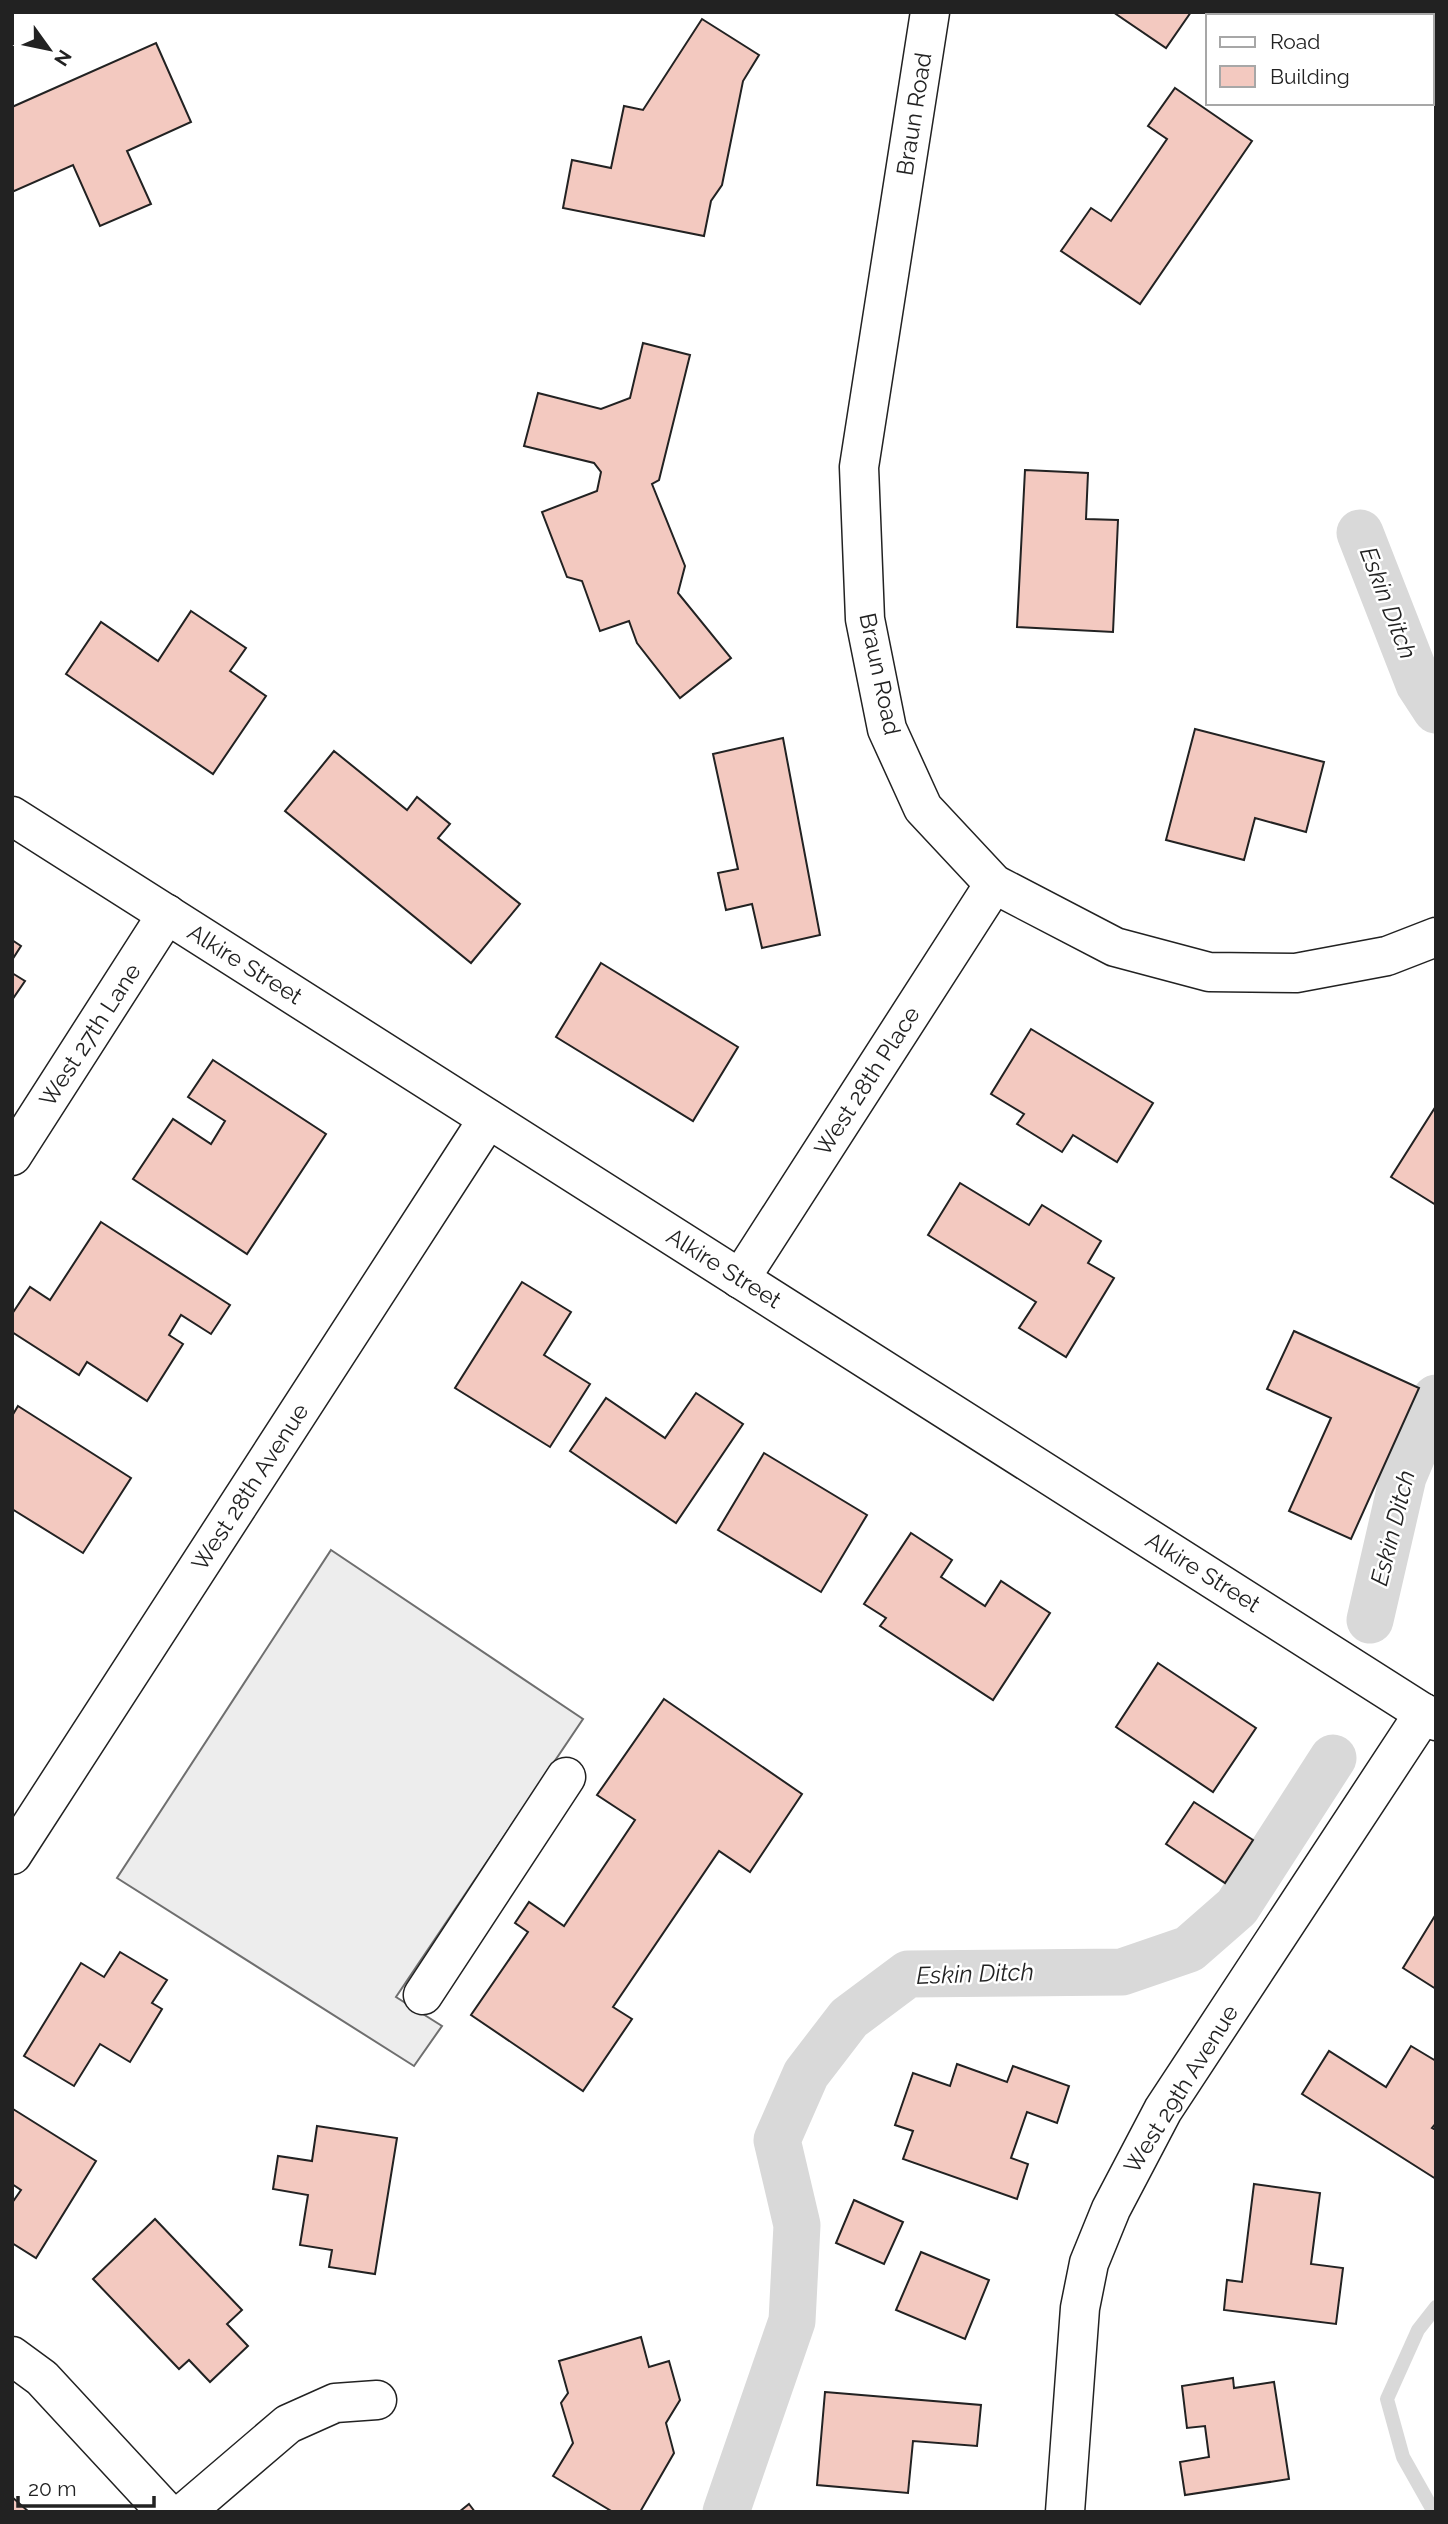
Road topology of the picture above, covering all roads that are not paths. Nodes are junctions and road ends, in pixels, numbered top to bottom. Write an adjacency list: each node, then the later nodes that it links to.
1 (930, 12): 3 (street, Braun Road)
2 (12, 816): 4 (street, Alkire Street)
3 (993, 884): 5 (street, Braun Road); 8 (street, West 28th Place)
4 (167, 914): 6 (street, Alkire Street); 7 (street, West 27th Lane)
5 (1436, 937)
6 (488, 1119): 8 (street, Alkire Street); 11 (street, West 28th Avenue)
7 (12, 1156)
8 (740, 1279): 9 (street, Alkire Street)
9 (1430, 1717): 17 (street, West 29th Avenue)
10 (566, 1777): 12 (street)
11 (12, 1855)
12 (424, 1995)
13 (12, 2356): 15 (street)
14 (377, 2400): 16 (street)
15 (166, 2512)
16 (185, 2512)
17 (1065, 2512)

